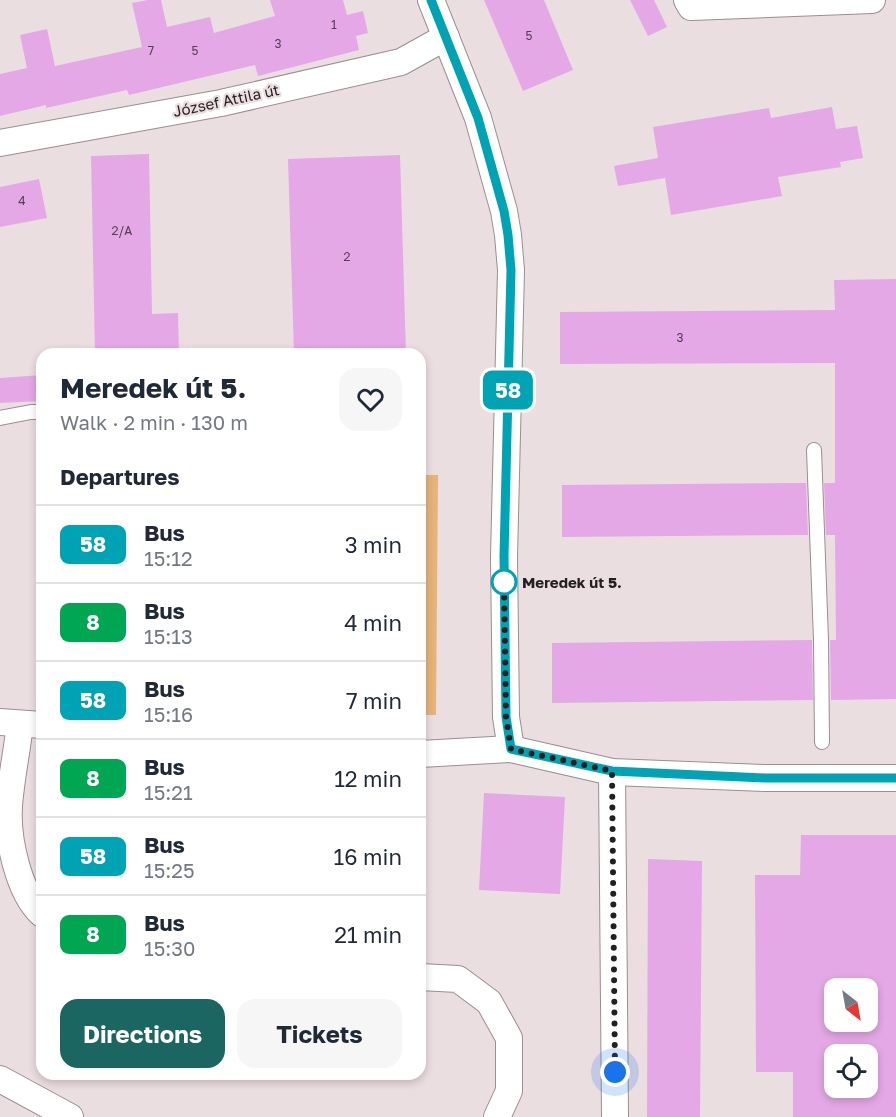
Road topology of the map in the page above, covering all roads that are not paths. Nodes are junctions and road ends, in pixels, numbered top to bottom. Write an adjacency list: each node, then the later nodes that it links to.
1 (431, 0): 4 (street)
2 (687, 0): 3 (street)
3 (872, 0)
4 (446, 37): 5 (street, József Attila út); 11 (street)
5 (0, 143)
6 (36, 412): 7 (lane)
7 (0, 418)
8 (814, 450): 10 (lane)
9 (21, 724): 15 (street)
10 (822, 742)
11 (511, 749): 12 (street); 13 (street)
12 (426, 754)
13 (612, 771): 14 (street); 20 (street)
14 (896, 778)
15 (36, 909)
16 (426, 977): 19 (street)
17 (0, 1079): 18 (street)
18 (70, 1117)
19 (497, 1117)
20 (615, 1117)

